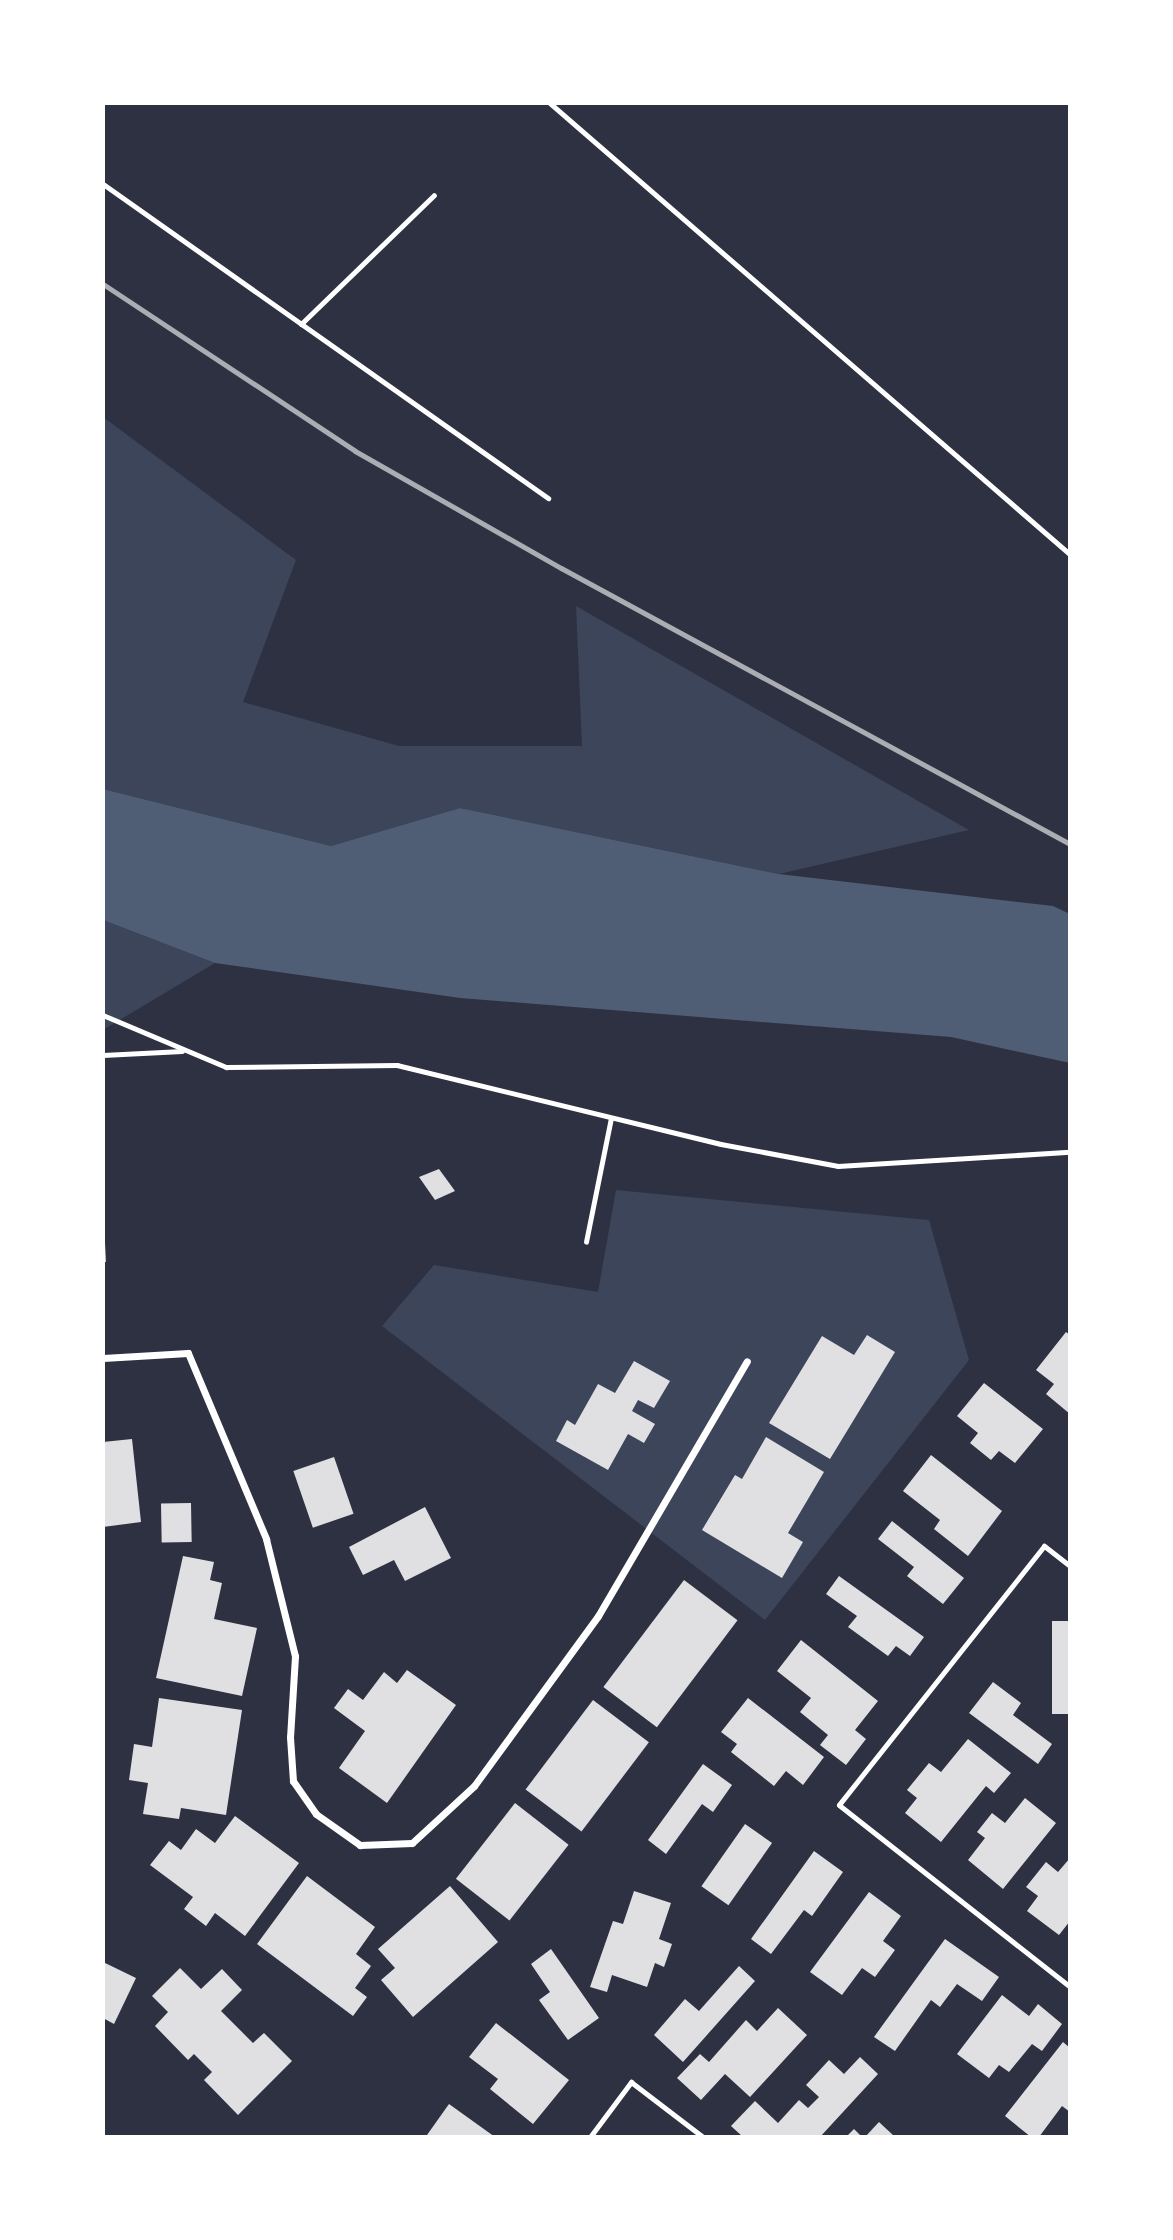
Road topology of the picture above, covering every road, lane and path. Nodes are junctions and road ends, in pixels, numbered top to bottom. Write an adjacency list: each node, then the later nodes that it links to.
1 (550, 103): 6 (path)
2 (103, 184): 4 (lane)
3 (434, 195): 4 (lane)
4 (301, 324): 5 (lane)
5 (548, 498)
6 (1070, 554)
7 (103, 1015): 8 (path)
8 (182, 1051): 9 (path); 10 (path)
9 (103, 1055)
10 (611, 1118): 11 (path); 12 (path)
11 (1070, 1152)
12 (586, 1242)
13 (103, 1358): 14 (street)
14 (747, 1361)
15 (1070, 1566): 16 (lane)
16 (1070, 1987)
17 (590, 2137): 18 (lane)
18 (703, 2137)

